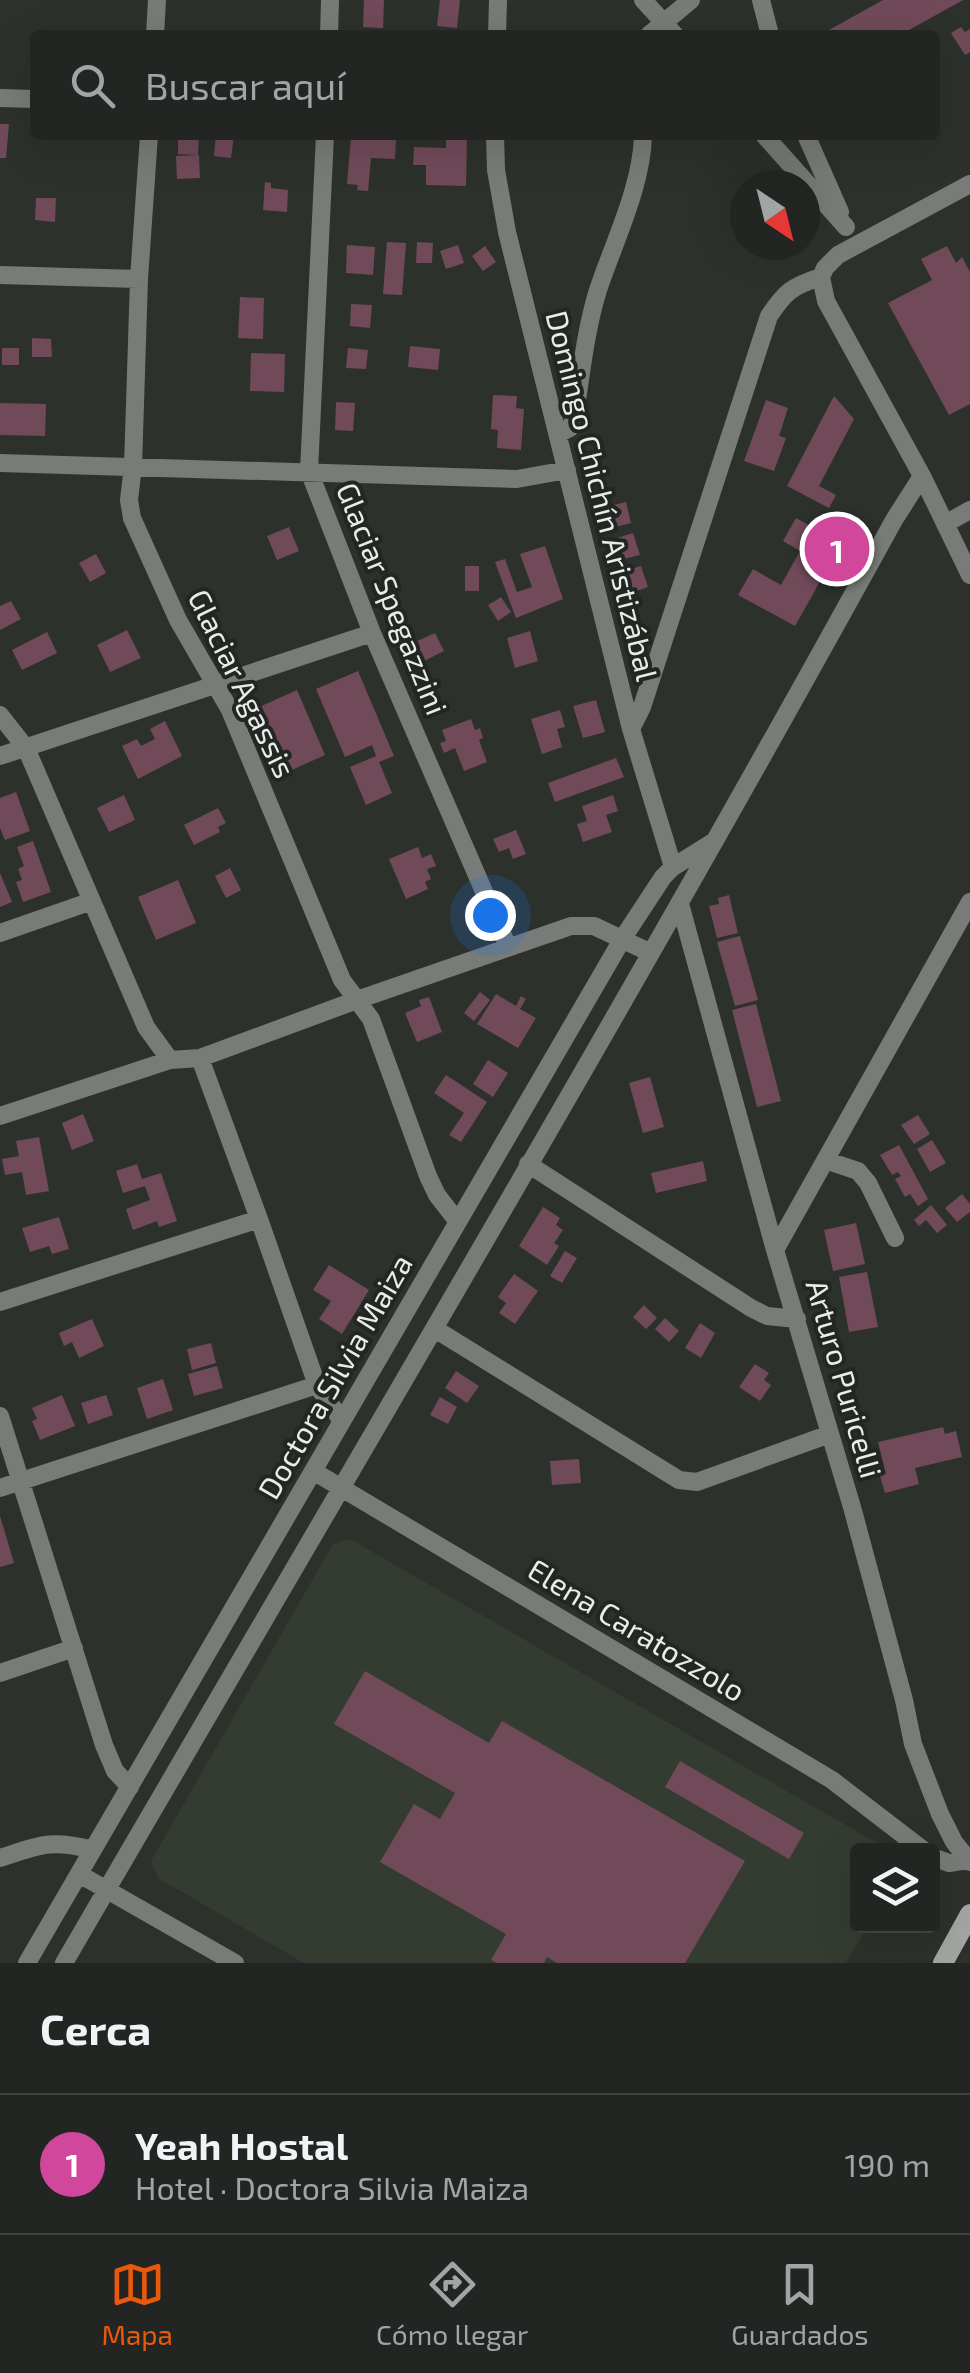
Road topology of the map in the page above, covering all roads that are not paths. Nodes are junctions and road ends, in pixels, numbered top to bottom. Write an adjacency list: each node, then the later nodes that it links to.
1 (157, 0): 7 (street)
2 (330, 0): 8 (street)
3 (498, 0): 9 (street)
4 (642, 0): 10 (street)
5 (692, 0): 11 (street)
6 (761, 0): 12 (street)
7 (155, 30)
8 (329, 30)
9 (497, 30)
10 (661, 30)
11 (663, 30)
12 (769, 30)
13 (0, 98): 14 (street)
14 (30, 99)
15 (148, 140): 26 (street, Glaciar Agassis)
16 (325, 140): 31 (street, Glaciar Spegazzini)
17 (494, 140): 27 (street, Domingo Chichín Aristizábal)
18 (643, 140): 27 (street)
19 (768, 140): 22 (street)
20 (808, 140): 22 (street)
21 (970, 184): 23 (street)
22 (846, 227): 23 (street)
23 (854, 246): 25 (street)
24 (0, 275): 26 (street)
25 (821, 277): 32 (street); 39 (street)
26 (139, 279): 29 (street, Glaciar Agassis)
27 (558, 434): 30 (street, Domingo Chichín Aristizábal)
28 (0, 463): 29 (street)
29 (133, 466): 31 (street); 37 (street, Glaciar Agassis)
30 (567, 470): 31 (street); 39 (street, Domingo Chichín Aristizábal)
31 (309, 471): 36 (street, Glaciar Spegazzini)
32 (922, 476): 34 (street); 42 (street, Doctora Silvia Maiza)
33 (970, 510): 34 (street)
34 (945, 524): 35 (street)
35 (970, 575)
36 (372, 633): 37 (street); 49 (street, Glaciar Spegazzini)
37 (217, 684): 40 (street); 51 (street, Glaciar Agassis)
38 (0, 715): 40 (street)
39 (631, 729): 43 (street, Domingo Chichín Aristizábal)
40 (26, 748): 41 (street); 44 (street)
41 (0, 756)
42 (716, 841): 43 (street, Doctora Silvia Maiza); 46 (street, Doctora Silvia Maiza)
43 (672, 866): 48 (street, Doctora Silvia Maiza)
44 (92, 901): 47 (street); 53 (street)
45 (970, 902): 55 (street)
46 (680, 904): 50 (street, Doctora Silvia Maiza); 60 (street, Arturo Puricelli)
47 (0, 933)
48 (622, 938): 49 (street); 50 (street); 58 (street, Doctora Silvia Maiza)
49 (508, 947): 51 (street)
50 (651, 953): 56 (street, Doctora Silvia Maiza)
51 (356, 1000): 52 (street); 58 (street, Glaciar Agassis)
52 (200, 1058): 53 (street); 57 (street)
53 (170, 1060): 54 (street)
54 (0, 1116)
55 (825, 1160): 59 (street); 60 (street)
56 (528, 1164): 62 (street); 63 (street, Doctora Silvia Maiza)
57 (259, 1219): 61 (street); 64 (street)
58 (458, 1222): 66 (street, Doctora Silvia Maiza)
59 (895, 1238)
60 (776, 1250): 62 (street, Arturo Puricelli)
61 (0, 1302)
62 (797, 1318): 67 (street, Arturo Puricelli)
63 (435, 1329): 67 (street); 71 (street, Doctora Silvia Maiza)
64 (317, 1385): 66 (street); 69 (street)
65 (0, 1416): 69 (street)
66 (342, 1421): 68 (street, Doctora Silvia Maiza)
67 (830, 1434): 79 (street, Arturo Puricelli)
68 (313, 1471): 71 (street, Elena Caratozzolo); 74 (street, Doctora Silvia Maiza)
69 (20, 1480): 70 (street); 72 (street)
70 (0, 1488)
71 (340, 1488): 75 (street, Elena Caratozzolo); 81 (street, Doctora Silvia Maiza)
72 (74, 1648): 73 (street); 74 (street)
73 (0, 1673)
74 (130, 1787): 76 (street, Doctora Silvia Maiza)
75 (914, 1843)
76 (93, 1850): 77 (street); 80 (street, Doctora Silvia Maiza)
77 (0, 1858)
78 (940, 1860): 79 (street)
79 (968, 1861)
80 (79, 1874): 81 (street); 83 (street, Doctora Silvia Maiza)
81 (107, 1889): 84 (street, Doctora Silvia Maiza); 85 (street)
82 (970, 1914): 86 (street)
83 (27, 1963)
84 (64, 1963)
85 (235, 1963)
86 (943, 1963)

